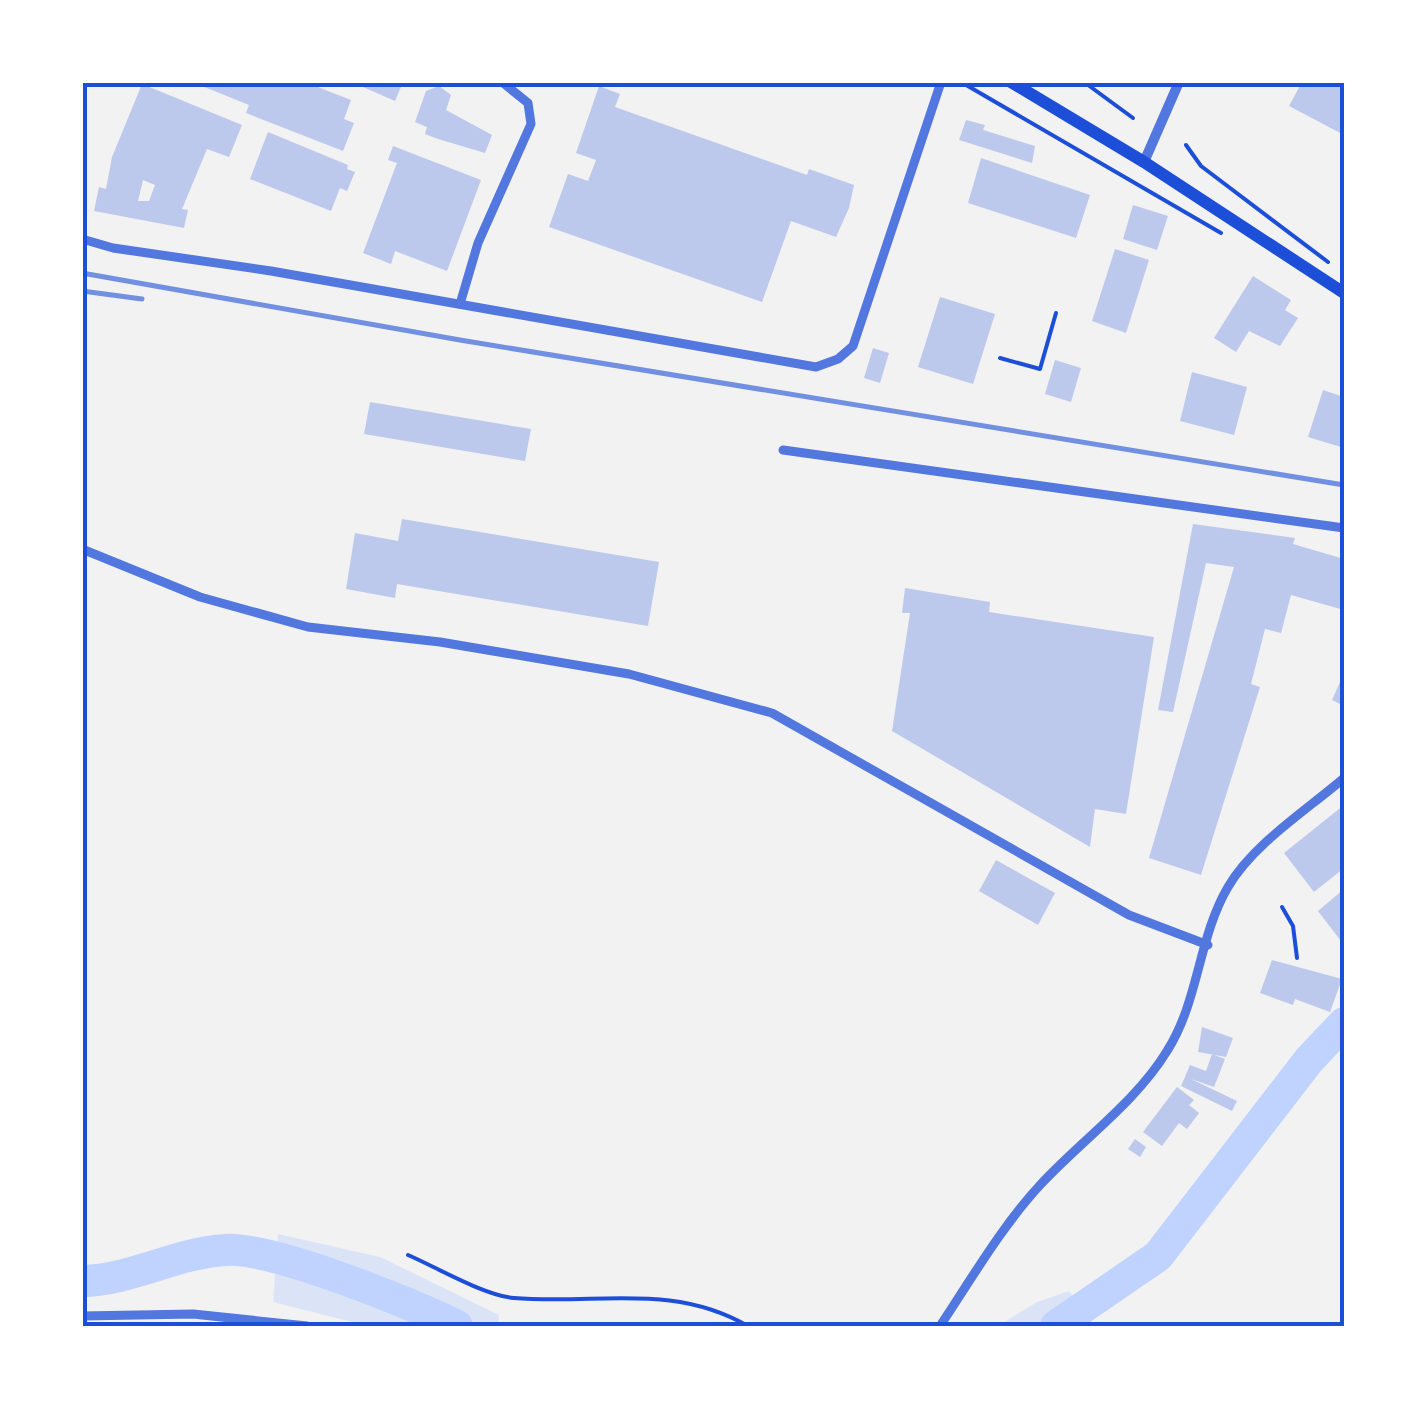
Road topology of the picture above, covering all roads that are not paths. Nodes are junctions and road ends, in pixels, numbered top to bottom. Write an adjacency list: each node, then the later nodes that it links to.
1 (502, 82): 8 (street)
2 (940, 82): 8 (street)
3 (1011, 82): 5 (main road)
4 (1179, 82): 5 (street)
5 (1144, 162): 7 (main road)
6 (82, 239): 8 (street)
7 (1344, 292)
8 (460, 304)
9 (783, 450): 10 (street)
10 (1344, 528)
11 (82, 549): 13 (street)
12 (1344, 778): 13 (street)
13 (1208, 945): 16 (street)
14 (82, 1316): 15 (street)
15 (307, 1326)
16 (940, 1326)

